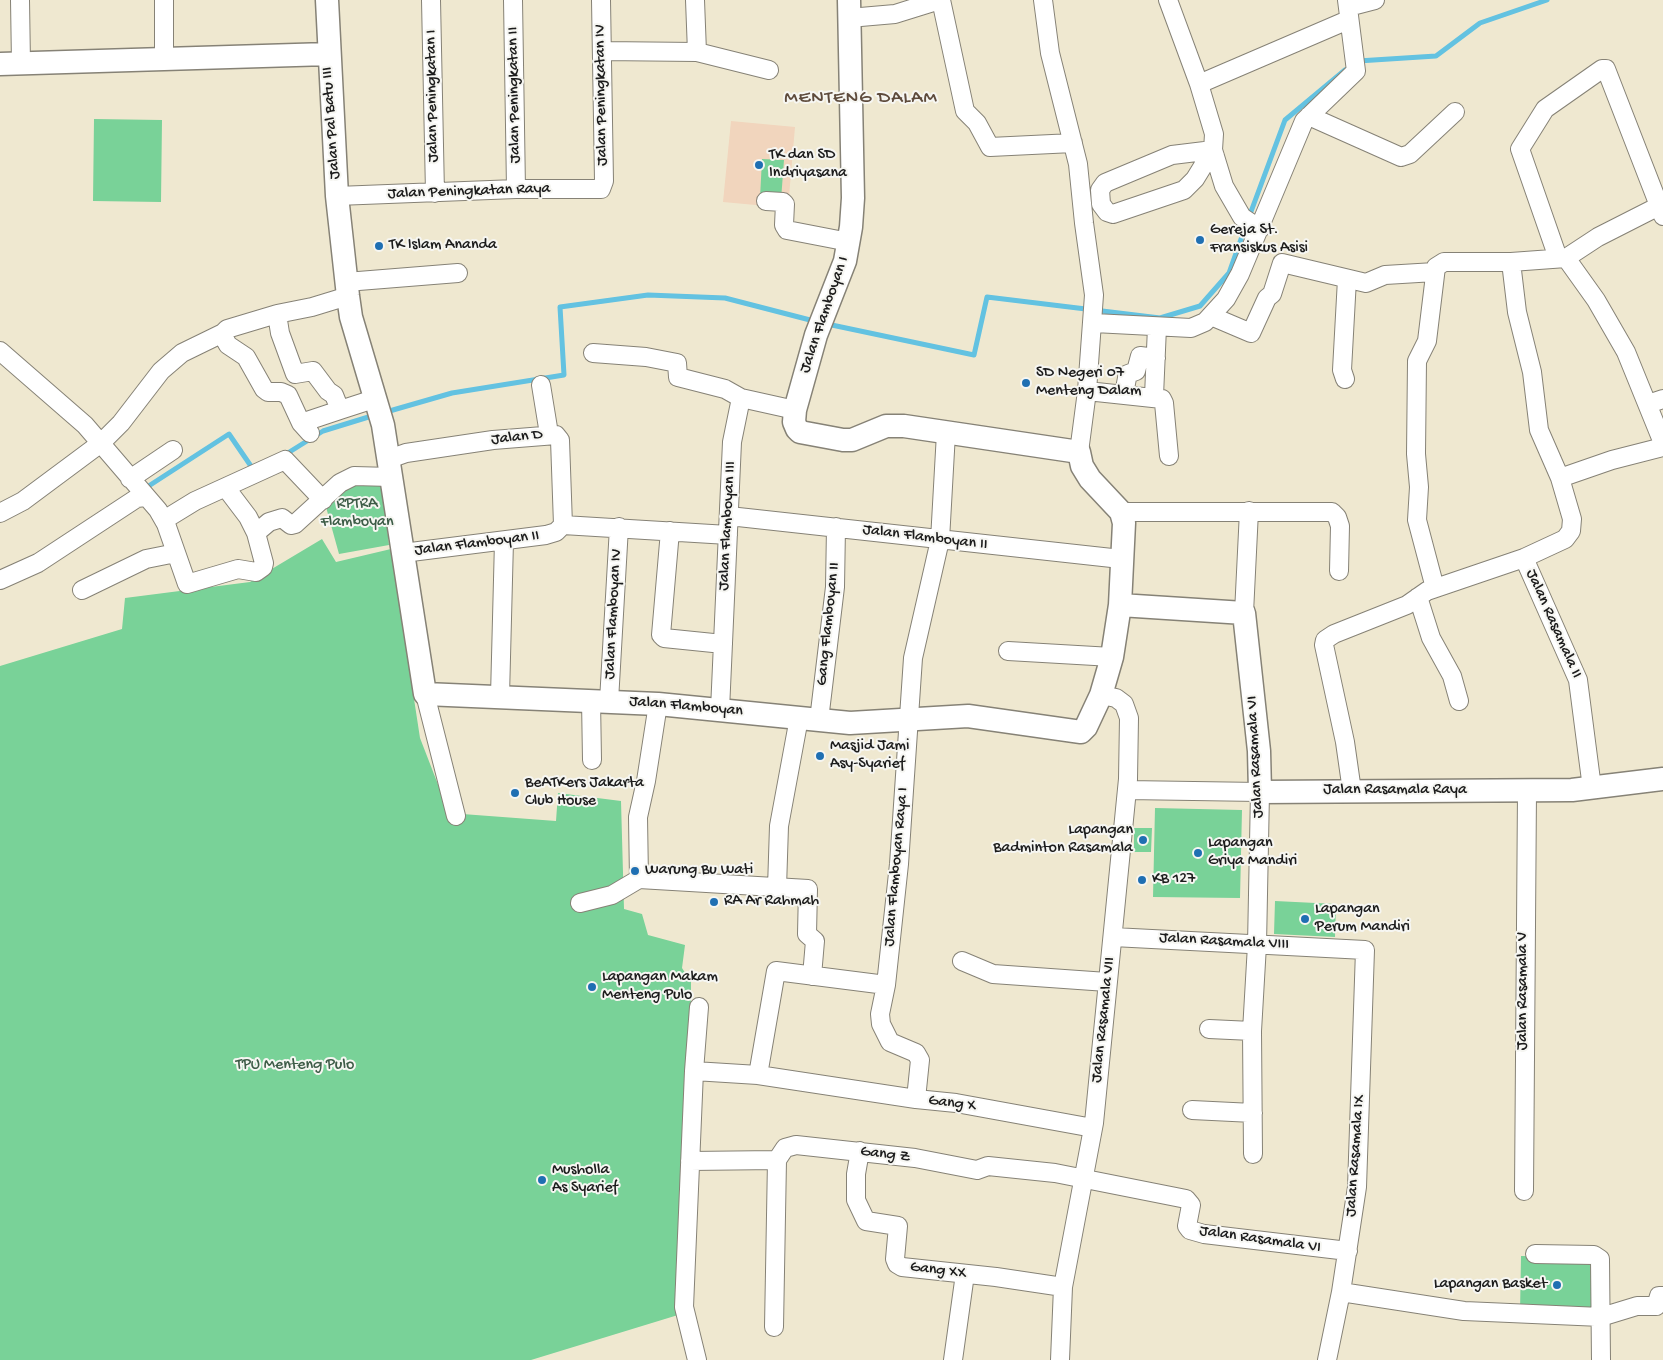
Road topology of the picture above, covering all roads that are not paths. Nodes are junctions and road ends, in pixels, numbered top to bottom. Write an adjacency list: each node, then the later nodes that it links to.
1 (20, 0): 18 (street)
2 (164, 0): 17 (street)
3 (327, 0): 16 (street)
4 (431, 0): 27 (street, Jalan Peningkatan I)
5 (513, 0): 25 (street, Jalan Peningkatan II)
6 (600, 0): 14 (street, Jalan Peningkatan IV)
7 (695, 0): 15 (street)
8 (940, 0): 12 (street); 23 (street)
9 (1043, 0): 23 (street)
10 (1168, 0): 20 (street)
11 (1375, 0): 13 (street)
12 (849, 9): 32 (street, Jalan Flamboyan I)
13 (1348, 9): 20 (street); 22 (street)
14 (602, 52): 15 (street); 26 (street, Jalan Peningkatan IV)
15 (697, 52): 19 (street)
16 (328, 54): 17 (street, Jalan Pal Batu III); 28 (street, Jalan Pal Batu III)
17 (164, 57): 18 (street, Jalan Pal Batu III)
18 (10, 64)
19 (769, 70)
20 (1199, 84): 24 (street)
21 (1455, 112): 22 (street)
22 (1308, 116): 31 (street)
23 (1073, 143): 41 (street)
24 (1214, 153): 24 (street); 31 (street)
25 (516, 189): 26 (street, Jalan Peningkatan Raya); 27 (street, Jalan Peningkatan Raya)
26 (602, 189)
27 (434, 193): 28 (street, Jalan Peningkatan Raya)
28 (337, 196): 38 (street, Jalan Pal Batu III)
29 (766, 201): 32 (street)
30 (1662, 209): 33 (street); 33 (street)
31 (1260, 229): 40 (street)
32 (849, 242): 55 (street, Jalan Flamboyan I)
33 (1562, 258): 34 (street); 53 (street)
34 (1511, 262): 35 (street); 66 (street, Jalan Rasamala II)
35 (1435, 272): 37 (street); 89 (street)
36 (458, 273): 38 (street)
37 (1347, 279): 40 (street); 47 (street)
38 (347, 289): 39 (street); 56 (street, Jalan Pal Batu III)
39 (277, 314): 43 (street); 54 (street)
40 (1211, 316): 42 (street)
41 (1094, 318): 42 (street); 49 (street)
42 (1157, 327): 46 (street)
43 (223, 333): 54 (street); 59 (street)
44 (0, 351): 59 (street)
45 (593, 353): 52 (street)
46 (1156, 358): 50 (street); 51 (street)
47 (1345, 379)
48 (541, 385): 58 (street)
49 (1087, 391): 50 (street); 63 (street)
50 (1124, 394): 51 (street)
51 (1154, 396): 64 (street)
52 (741, 398): 55 (street); 73 (street, Jalan Flamboyan III)
53 (1655, 401): 60 (street)
54 (340, 410): 56 (street)
55 (795, 410): 57 (street)
56 (378, 411): 65 (street)
57 (946, 433): 63 (street); 81 (street)
58 (549, 434): 65 (street, Jalan D); 75 (street, Jalan D)
59 (101, 443): 68 (street); 72 (street)
60 (1663, 443)
61 (1663, 447): 66 (street)
62 (173, 450): 68 (street)
63 (1079, 452): 71 (street)
64 (1169, 456)
65 (390, 468): 69 (street, Jalan D); 84 (street)
66 (1560, 478): 85 (street, Jalan Rasamala II)
67 (226, 488): 69 (street); 74 (street); 79 (street)
68 (139, 489): 74 (street); 88 (street)
69 (323, 500): 79 (street, Jalan D)
70 (1249, 511): 71 (street); 87 (street); 93 (street, Jalan Rasamala VI)
71 (1121, 512): 86 (street)
72 (0, 513)
73 (729, 516): 77 (street, Jalan Flamboyan II); 80 (street, Jalan Flamboyan III)
74 (164, 520): 83 (street)
75 (563, 525): 76 (street, Jalan Flamboyan II); 82 (street, Jalan Flamboyan II)
76 (619, 527): 78 (street, Jalan Flamboyan II); 100 (street, Jalan Flamboyan IV)
77 (836, 527): 81 (street, Jalan Flamboyan II); 104 (street, Gang Flamboyan II)
78 (670, 531): 80 (street, Jalan Flamboyan II); 94 (street)
79 (256, 533): 83 (street)
80 (728, 535): 94 (street, Jalan Flamboyan III)
81 (940, 540): 86 (street, Jalan Flamboyan II); 105 (street)
82 (504, 541): 84 (street, Jalan Flamboyan II); 99 (street)
83 (176, 553): 90 (street)
84 (403, 553): 97 (street)
85 (1524, 558): 89 (street); 108 (street, Jalan Rasamala II)
86 (1121, 560): 92 (street)
87 (1338, 570)
88 (0, 580)
89 (1435, 588): 91 (street)
90 (82, 590)
91 (1418, 596): 101 (street); 110 (street)
92 (1120, 605): 93 (street); 96 (street, Jalan Flamboyan)
93 (1244, 613): 112 (street, Jalan Rasamala VI)
94 (723, 644): 103 (street, Jalan Flamboyan III)
95 (1008, 650): 96 (street)
96 (1112, 657): 98 (street, Jalan Flamboyan)
97 (425, 694): 99 (street, Jalan Flamboyan); 113 (street)
98 (1101, 695): 105 (street, Jalan Flamboyan); 109 (street, Jalan Rasamala VII)
99 (500, 696): 100 (street, Jalan Flamboyan)
100 (600, 701): 102 (street, Jalan Flamboyan); 106 (street, Jalan Flamboyan IV)
101 (1459, 701)
102 (658, 704): 103 (street, Jalan Flamboyan); 114 (street)
103 (720, 710): 104 (street, Jalan Flamboyan)
104 (809, 718): 105 (street, Jalan Flamboyan); 115 (street, Gang Flamboyan II)
105 (910, 720): 123 (street, Jalan Flamboyan Raya I)
106 (592, 760)
107 (1663, 779): 108 (street, Jalan Rasamala Raya)
108 (1592, 788): 111 (street, Jalan Rasamala Raya)
109 (1127, 790): 112 (street, Jalan Rasamala Raya); 117 (street, Jalan Rasamala VII)
110 (1352, 791): 111 (street, Jalan Rasamala Raya); 112 (street, Jalan Rasamala Raya)
111 (1527, 791): 138 (street, Jalan Rasamala V)
112 (1260, 792): 118 (street, Jalan Rasamala VI)
113 (456, 816)
114 (639, 878): 115 (street); 116 (street)
115 (777, 888): 121 (street)
116 (580, 903)
117 (1113, 937): 118 (street, Jalan Rasamala VIII); 122 (street, Jalan Rasamala VII)
118 (1257, 945): 119 (street, Jalan Rasamala VIII); 126 (street, Jalan Rasamala VI)
119 (1365, 950): 139 (street, Jalan Rasamala IX)
120 (962, 961): 122 (street)
121 (812, 976): 123 (street); 128 (street)
122 (1107, 982): 132 (street, Jalan Rasamala VII)
123 (886, 985): 129 (street, Gang X)
124 (699, 1007): 127 (street)
125 (1209, 1029): 126 (street)
126 (1252, 1031): 131 (street, Jalan Rasamala VI)
127 (694, 1071): 128 (street); 136 (street)
128 (758, 1075): 129 (street)
129 (916, 1099): 132 (street, Gang X)
130 (1192, 1110): 131 (street)
131 (1253, 1113): 134 (street, Jalan Rasamala VI)
132 (1093, 1128): 137 (street, Jalan Rasamala VII)
133 (860, 1151): 135 (street, Gang Z); 137 (street, Gang Z); 141 (street, Gang XX)
134 (1253, 1154)
135 (777, 1160): 136 (street); 146 (street)
136 (690, 1161): 147 (street)
137 (1084, 1178): 139 (street, Jalan Rasamala VI); 142 (street, Jalan Rasamala VII)
138 (1524, 1191)
139 (1348, 1251): 143 (street, Jalan Rasamala IX)
140 (1535, 1254): 145 (street)
141 (964, 1274): 142 (street, Gang XX); 148 (street)
142 (1063, 1287): 149 (street, Jalan Rasamala VII)
143 (1341, 1292): 145 (street); 150 (street, Jalan Rasamala IX)
144 (1663, 1296): 145 (street)
145 (1601, 1317): 151 (street)
146 (774, 1328)
147 (697, 1360)
148 (953, 1360)
149 (1060, 1360)
150 (1327, 1360)
151 (1602, 1360)

